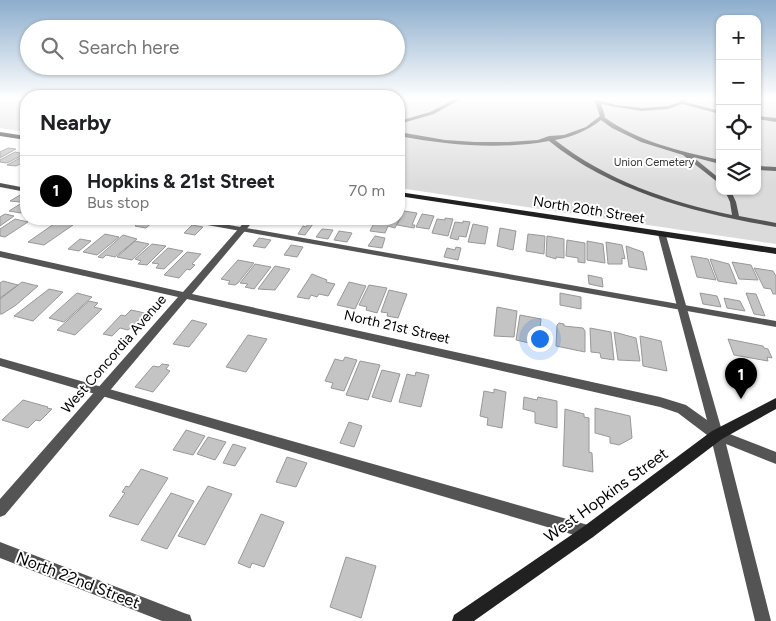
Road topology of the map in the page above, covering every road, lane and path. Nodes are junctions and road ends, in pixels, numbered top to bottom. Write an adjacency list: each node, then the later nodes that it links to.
1 (588, 128): 6 (lane)
2 (616, 128): 7 (lane)
3 (0, 134): 5 (main road)
4 (405, 135): 6 (lane)
5 (20, 137)
6 (549, 138): 16 (lane)
7 (684, 153): 8 (lane); 11 (lane)
8 (716, 161)
9 (761, 168): 10 (lane)
10 (776, 168)
11 (716, 179)
12 (0, 185): 13 (lane)
13 (20, 189)
14 (405, 195): 21 (main road, North 20th Street)
15 (729, 195): 16 (lane)
16 (736, 217): 19 (lane)
17 (219, 225): 20 (lane)
18 (246, 225): 20 (street, West Concordia Avenue)
19 (776, 225)
20 (242, 229): 24 (street, West Concordia Avenue); 25 (lane)
21 (662, 234): 22 (main road, North 20th Street); 25 (street)
22 (776, 251)
23 (0, 254): 24 (street, North 21st Street)
24 (185, 294): 28 (street, West Concordia Avenue); 30 (street, North 21st Street)
25 (681, 308): 26 (lane); 30 (street)
26 (776, 324)
27 (0, 362): 28 (lane)
28 (103, 390): 32 (street, West Concordia Avenue); 33 (lane)
29 (776, 403): 30 (main road, West Hopkins Street)
30 (717, 435): 31 (street, North 21st Street); 33 (main road, West Hopkins Street); 37 (street)
31 (776, 458)
32 (0, 510)
33 (588, 532): 36 (main road, West Hopkins Street)
34 (0, 550): 35 (street, North 22nd Street)
35 (184, 621)
36 (460, 621)
37 (764, 621)

